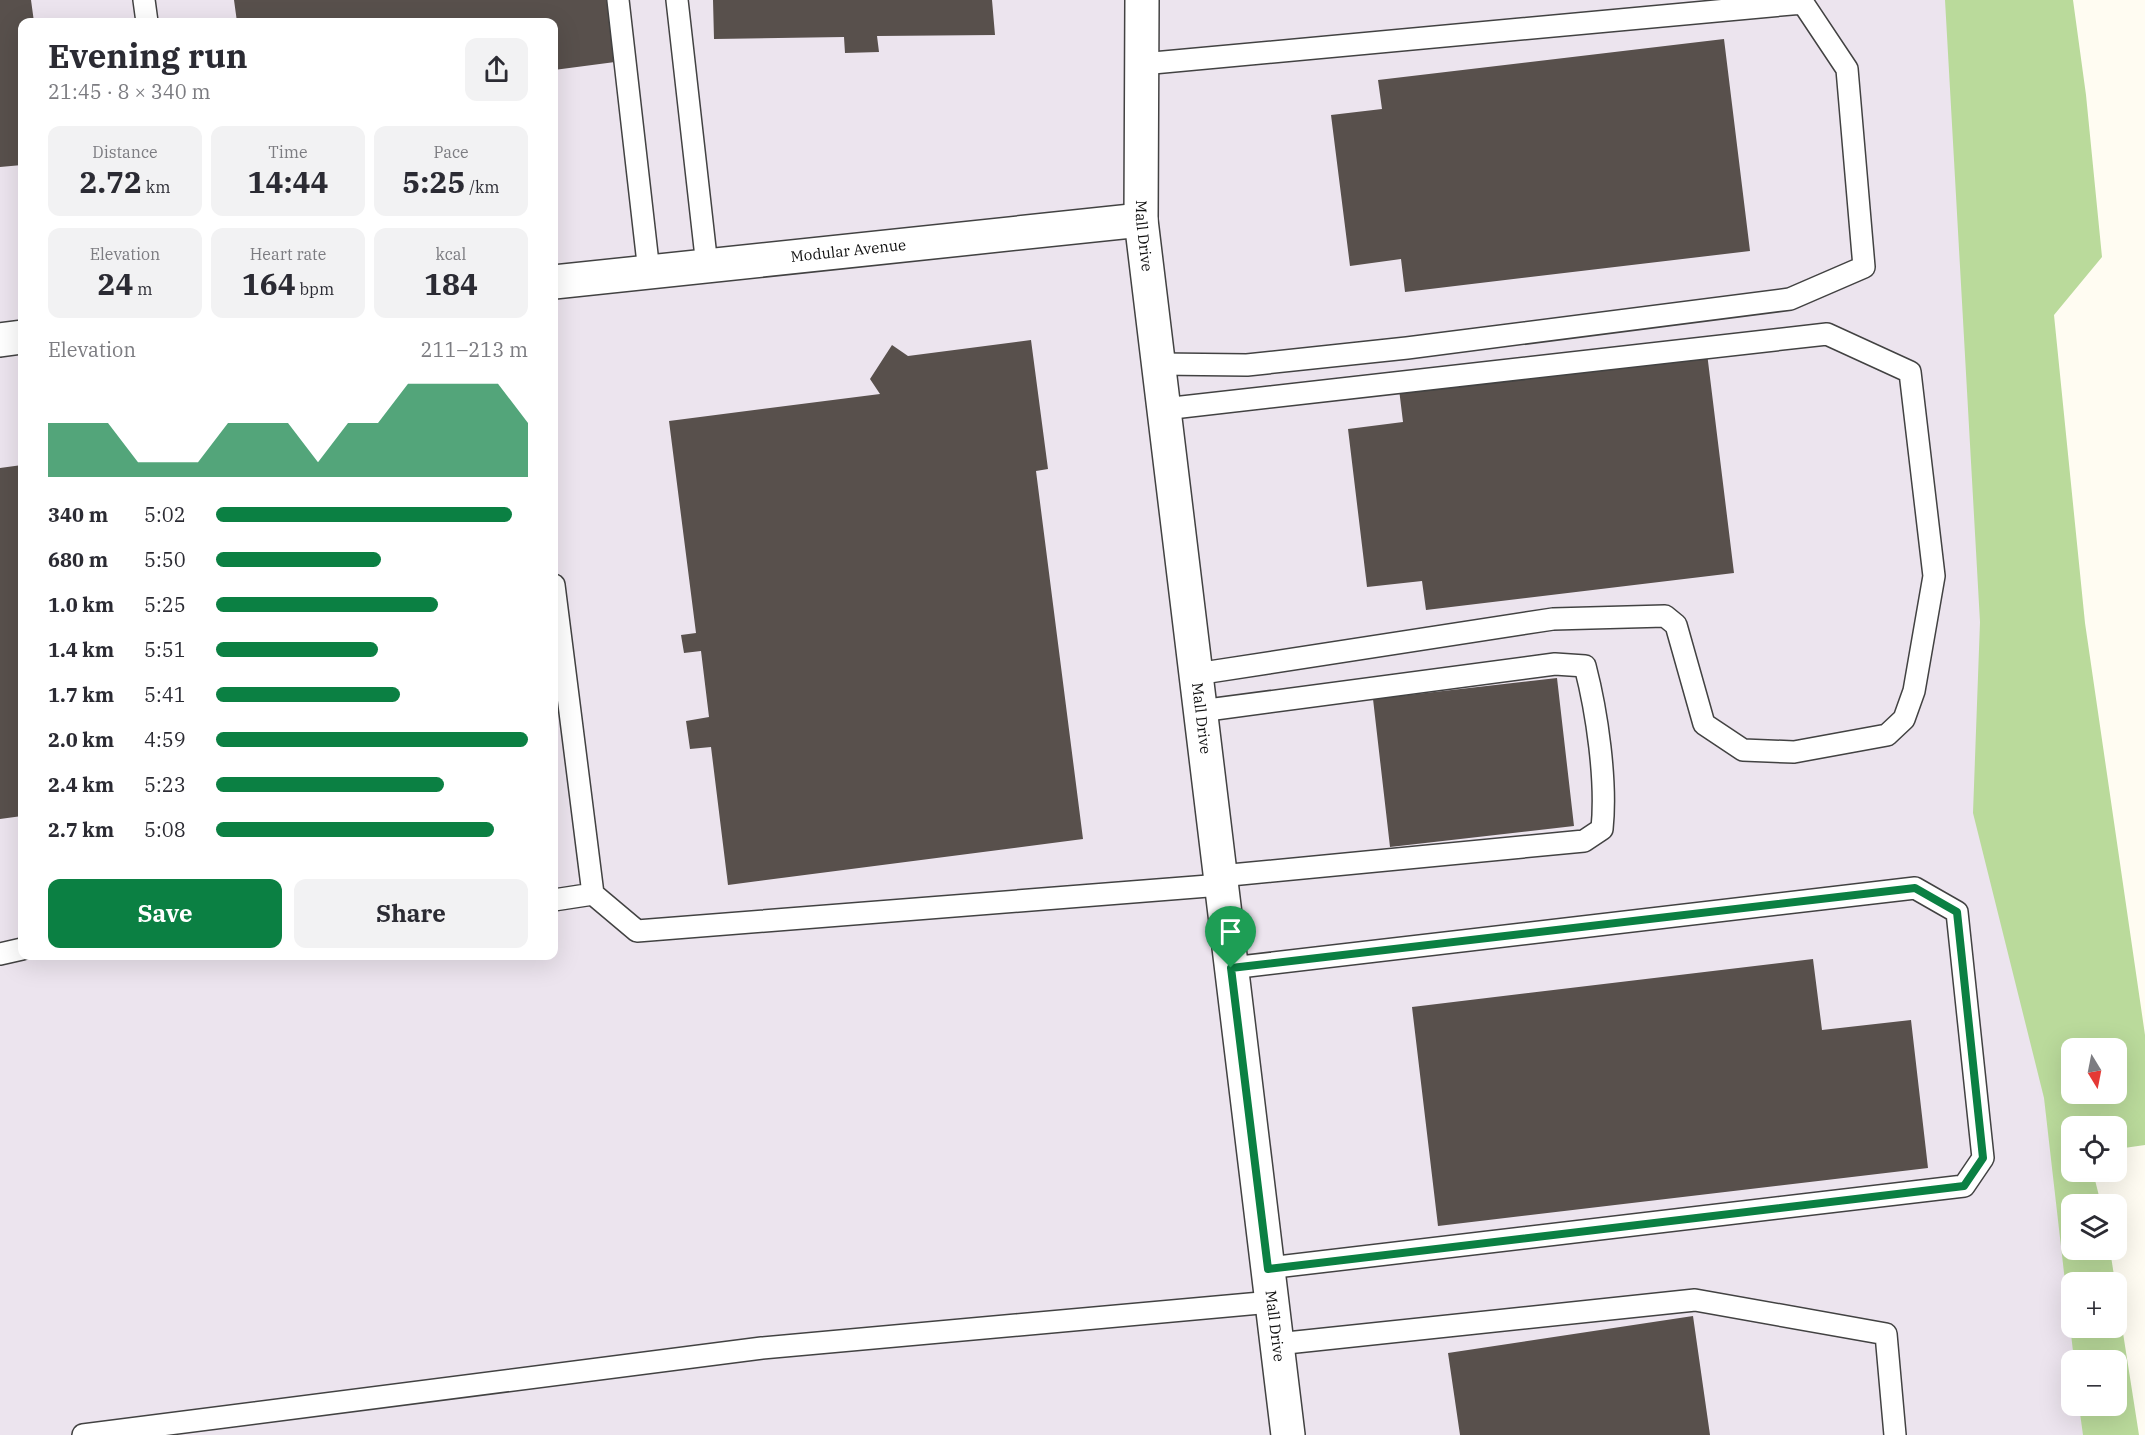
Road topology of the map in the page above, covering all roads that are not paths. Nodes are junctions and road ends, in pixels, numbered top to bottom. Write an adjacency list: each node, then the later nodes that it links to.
1 (144, 0): 5 (lane)
2 (618, 0): 9 (lane)
3 (677, 0): 8 (lane)
4 (1142, 0): 6 (street, Mall Drive)
5 (146, 18)
6 (1142, 64): 7 (street, Mall Drive); 13 (lane)
7 (1141, 220): 8 (street, Modular Avenue); 13 (street, Mall Drive)
8 (707, 266): 9 (street, Modular Avenue)
9 (649, 272): 10 (street, Modular Avenue)
10 (558, 282)
11 (18, 338): 12 (street)
12 (0, 340)
13 (1159, 364): 14 (street, Mall Drive)
14 (1164, 409): 16 (street, Mall Drive); 16 (lane)
15 (558, 617): 19 (lane)
16 (1196, 674): 17 (street, Mall Drive)
17 (1200, 711): 18 (street, Mall Drive); 18 (lane)
18 (1221, 880): 19 (lane); 23 (street, Mall Drive)
19 (593, 894): 20 (lane)
20 (558, 899)
21 (18, 950): 22 (lane)
22 (0, 954)
23 (1231, 968): 24 (street, Mall Drive); 24 (lane)
24 (1268, 1269): 25 (street, Mall Drive)
25 (1272, 1302): 26 (street, Mall Drive); 27 (lane)
26 (1277, 1344): 28 (street, Mall Drive); 29 (lane)
27 (83, 1435)
28 (1287, 1435)
29 (1895, 1435)

